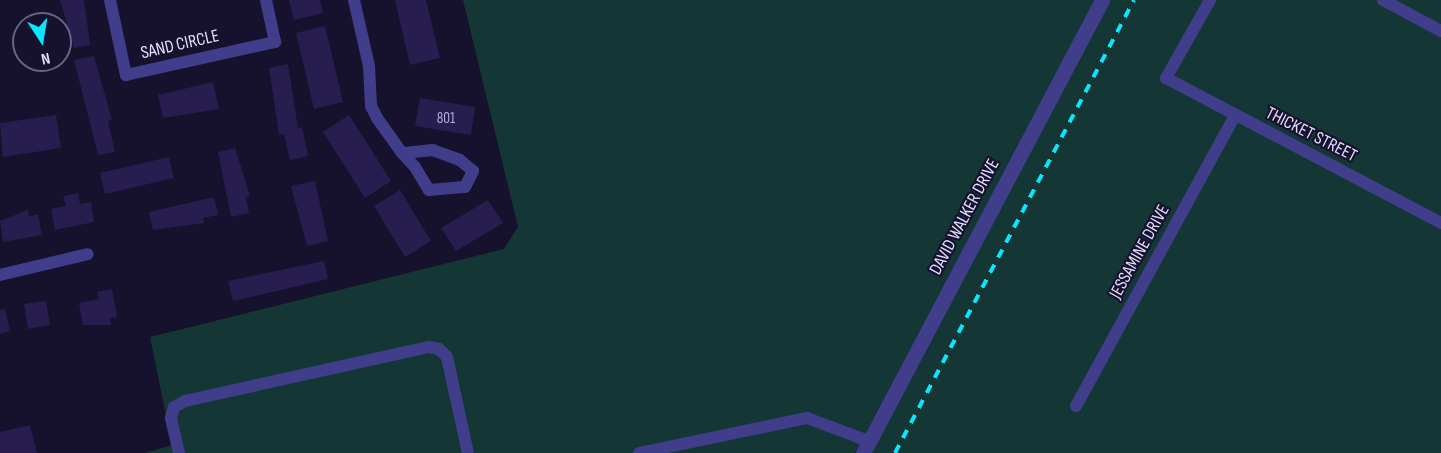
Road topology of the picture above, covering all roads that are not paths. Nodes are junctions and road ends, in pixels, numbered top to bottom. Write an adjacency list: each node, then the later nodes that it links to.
1 (110, 0): 2 (street, SAND CIRCLE)
2 (266, 0)
3 (354, 0): 9 (street)
4 (1102, 0): 14 (street, DAVID WALKER DRIVE)
5 (1210, 0): 8 (street, THICKET STREET)
6 (1390, 2): 7 (street)
7 (1441, 31)
8 (1235, 116): 10 (street, THICKET STREET); 13 (street, JESSAMINE DRIVE)
9 (402, 153): 9 (street)
10 (1441, 223)
11 (88, 254): 12 (street)
12 (0, 275)
13 (1076, 406)
14 (866, 447): 17 (street)
15 (179, 453): 16 (street)
16 (468, 453)
17 (641, 453)

